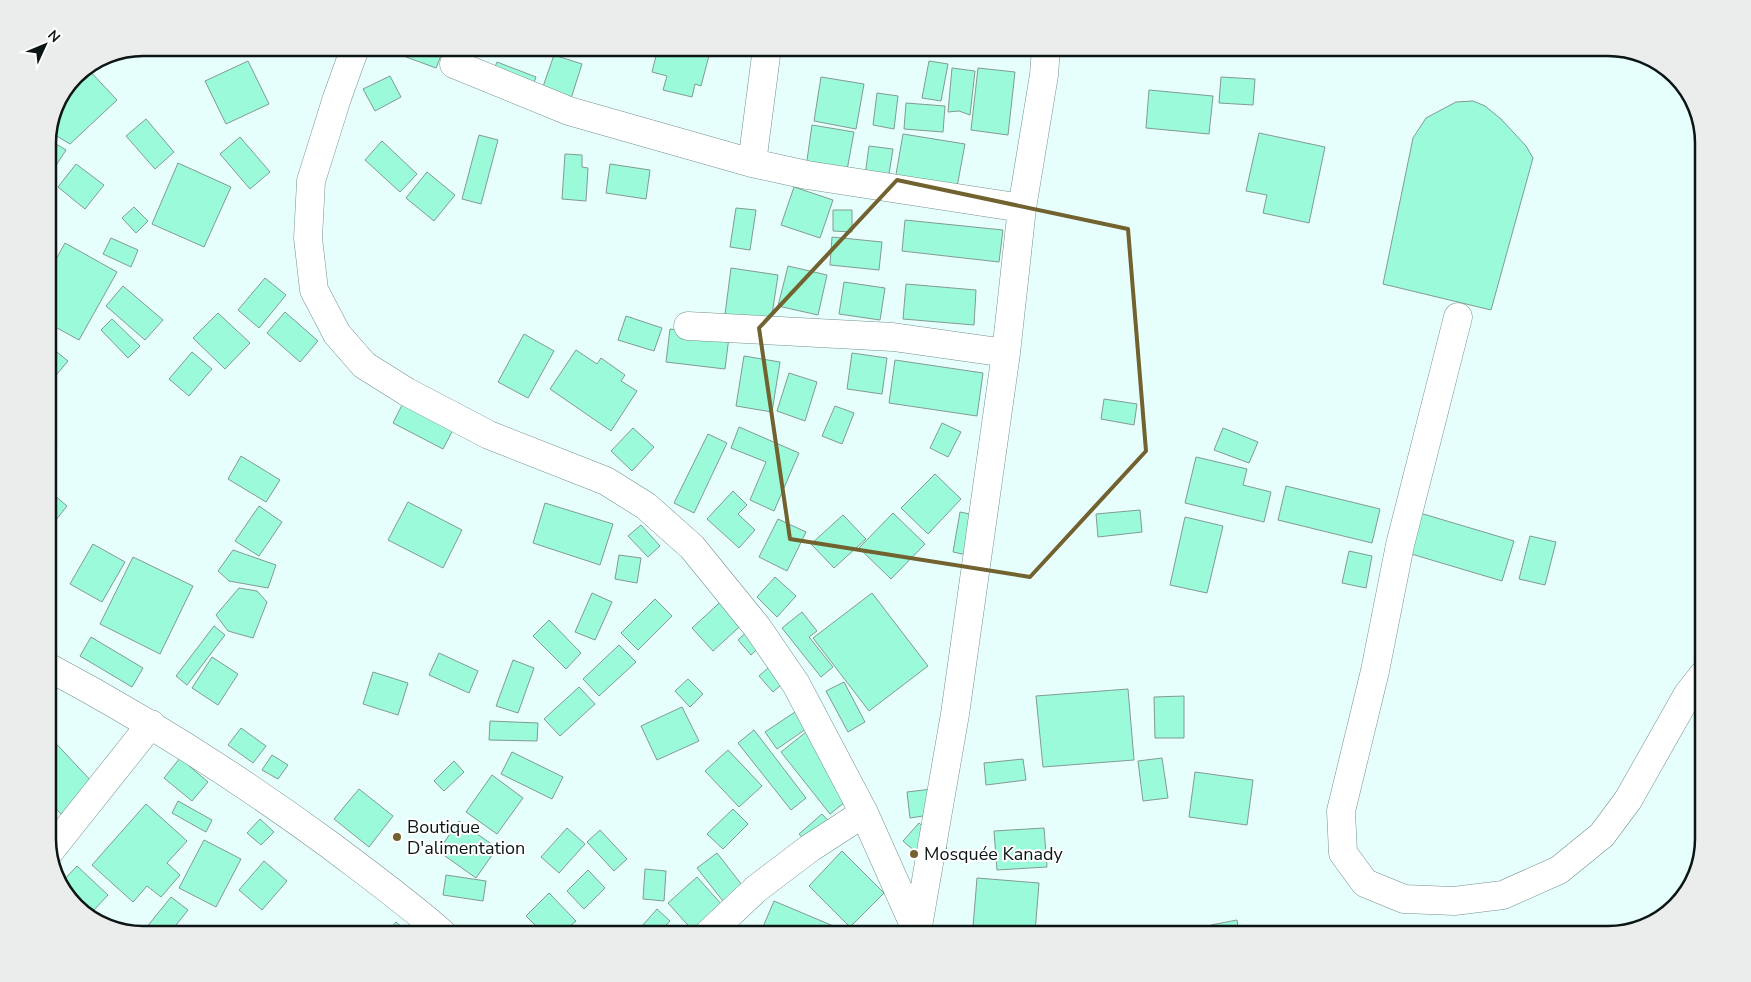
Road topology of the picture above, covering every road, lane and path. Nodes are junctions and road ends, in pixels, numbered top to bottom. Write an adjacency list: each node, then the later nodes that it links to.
1 (352, 56): 13 (street)
2 (766, 56): 5 (street)
3 (1045, 56): 6 (street)
4 (454, 64): 5 (street)
5 (752, 163): 6 (street)
6 (1022, 208): 9 (street)
7 (1458, 317): 11 (street)
8 (688, 326): 9 (street)
9 (1006, 353): 18 (street)
10 (56, 671): 12 (street)
11 (1695, 686)
12 (151, 724): 14 (street); 15 (street)
13 (864, 813): 16 (street); 17 (street)
14 (56, 843)
15 (433, 926)
16 (717, 926)
17 (914, 926)
18 (918, 926)

